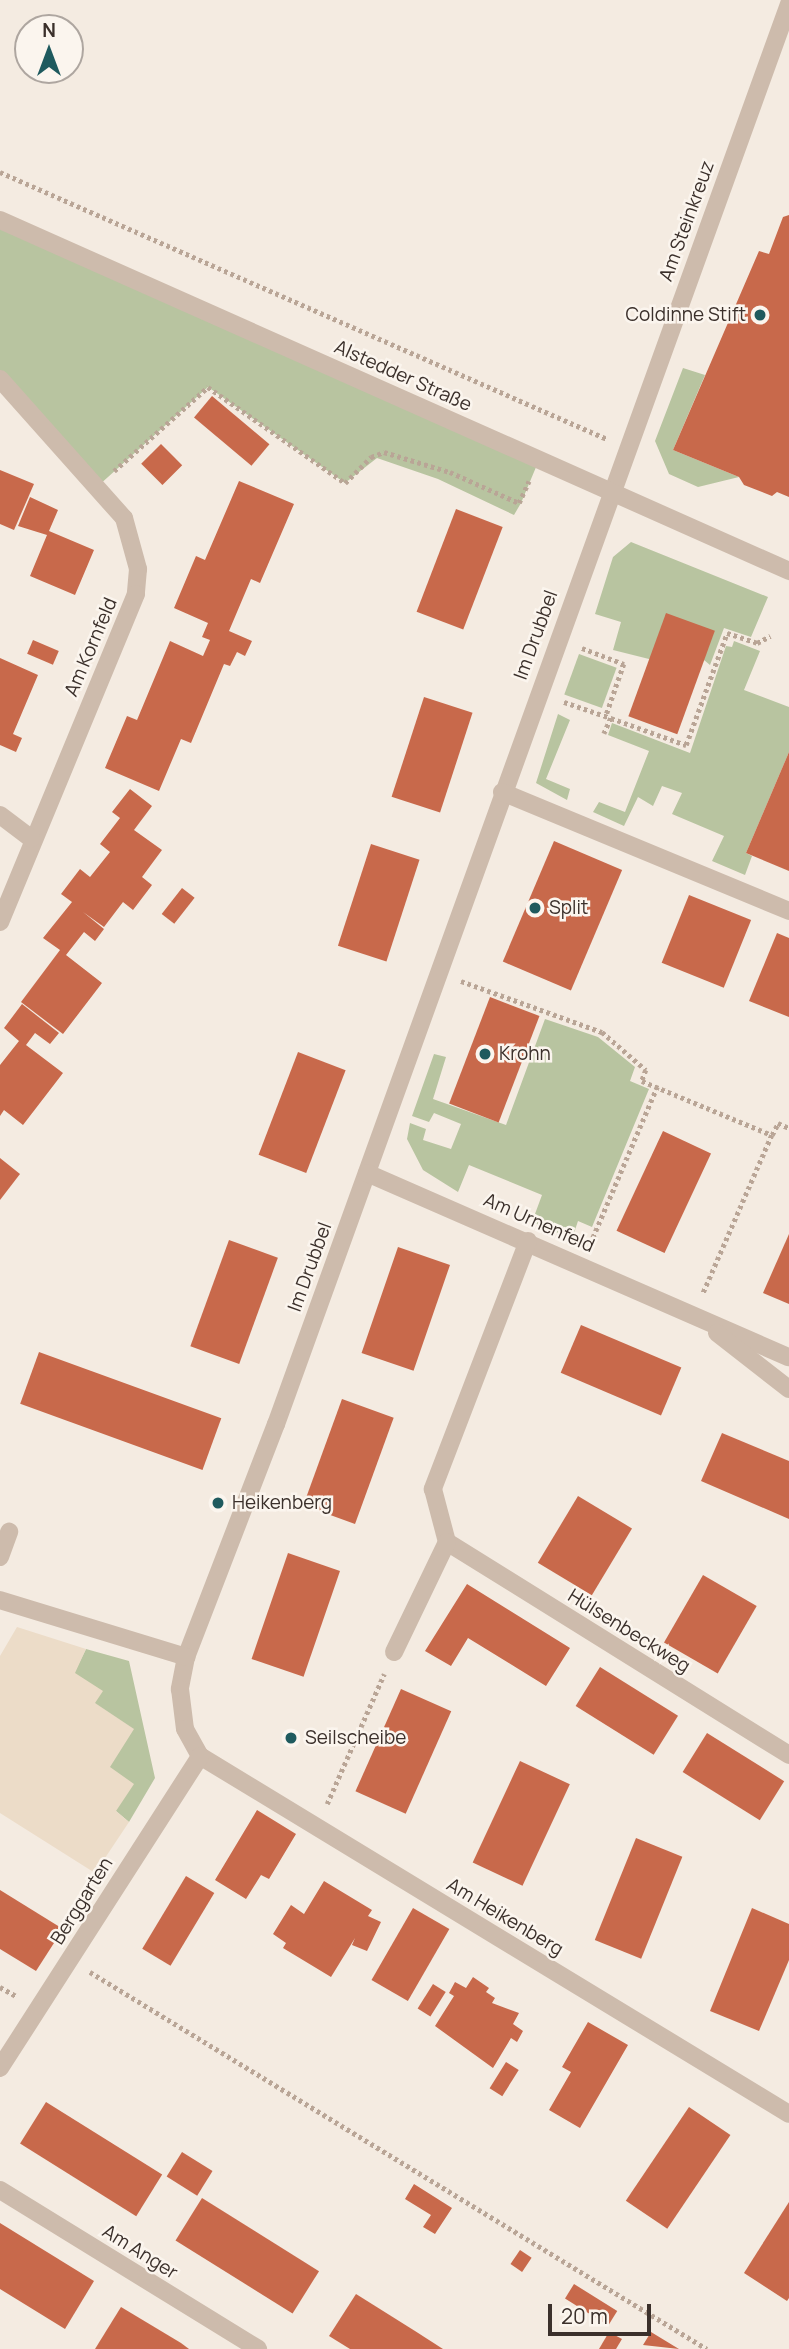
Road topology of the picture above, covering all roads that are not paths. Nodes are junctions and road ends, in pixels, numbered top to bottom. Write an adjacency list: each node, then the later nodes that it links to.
1 (789, 4): 2 (street, Am Steinkreuz)
2 (782, 48): 5 (street, Am Steinkreuz)
3 (0, 220): 5 (street, Alstedder Straße)
4 (0, 379): 9 (street, Am Kornfeld)
5 (611, 492): 6 (street, Alstedder Straße); 7 (street, Im Drubbel)
6 (789, 571)
7 (502, 792): 10 (street); 12 (street, Im Drubbel)
8 (0, 815): 9 (street)
9 (31, 838): 11 (street, Am Kornfeld)
10 (789, 911)
11 (0, 922)
12 (367, 1173): 13 (street, Am Urnenfeld); 22 (street, Im Drubbel)
13 (528, 1241): 14 (street, Am Urnenfeld); 18 (street)
14 (693, 1315): 15 (street, Am Urnenfeld); 16 (street, Am Urnenfeld)
15 (789, 1357)
16 (789, 1389)
17 (9, 1532): 19 (street)
18 (447, 1542): 21 (street); 23 (street, Hülsenbeckweg)
19 (0, 1557)
20 (0, 1600): 22 (street)
21 (394, 1652)
22 (186, 1657): 24 (street, Im Drubbel)
23 (789, 1755)
24 (200, 1756): 25 (street, Berggarten); 26 (street, Am Heikenberg)
25 (0, 2068)
26 (789, 2115)
27 (0, 2190): 28 (street, Am Anger)
28 (258, 2349)

